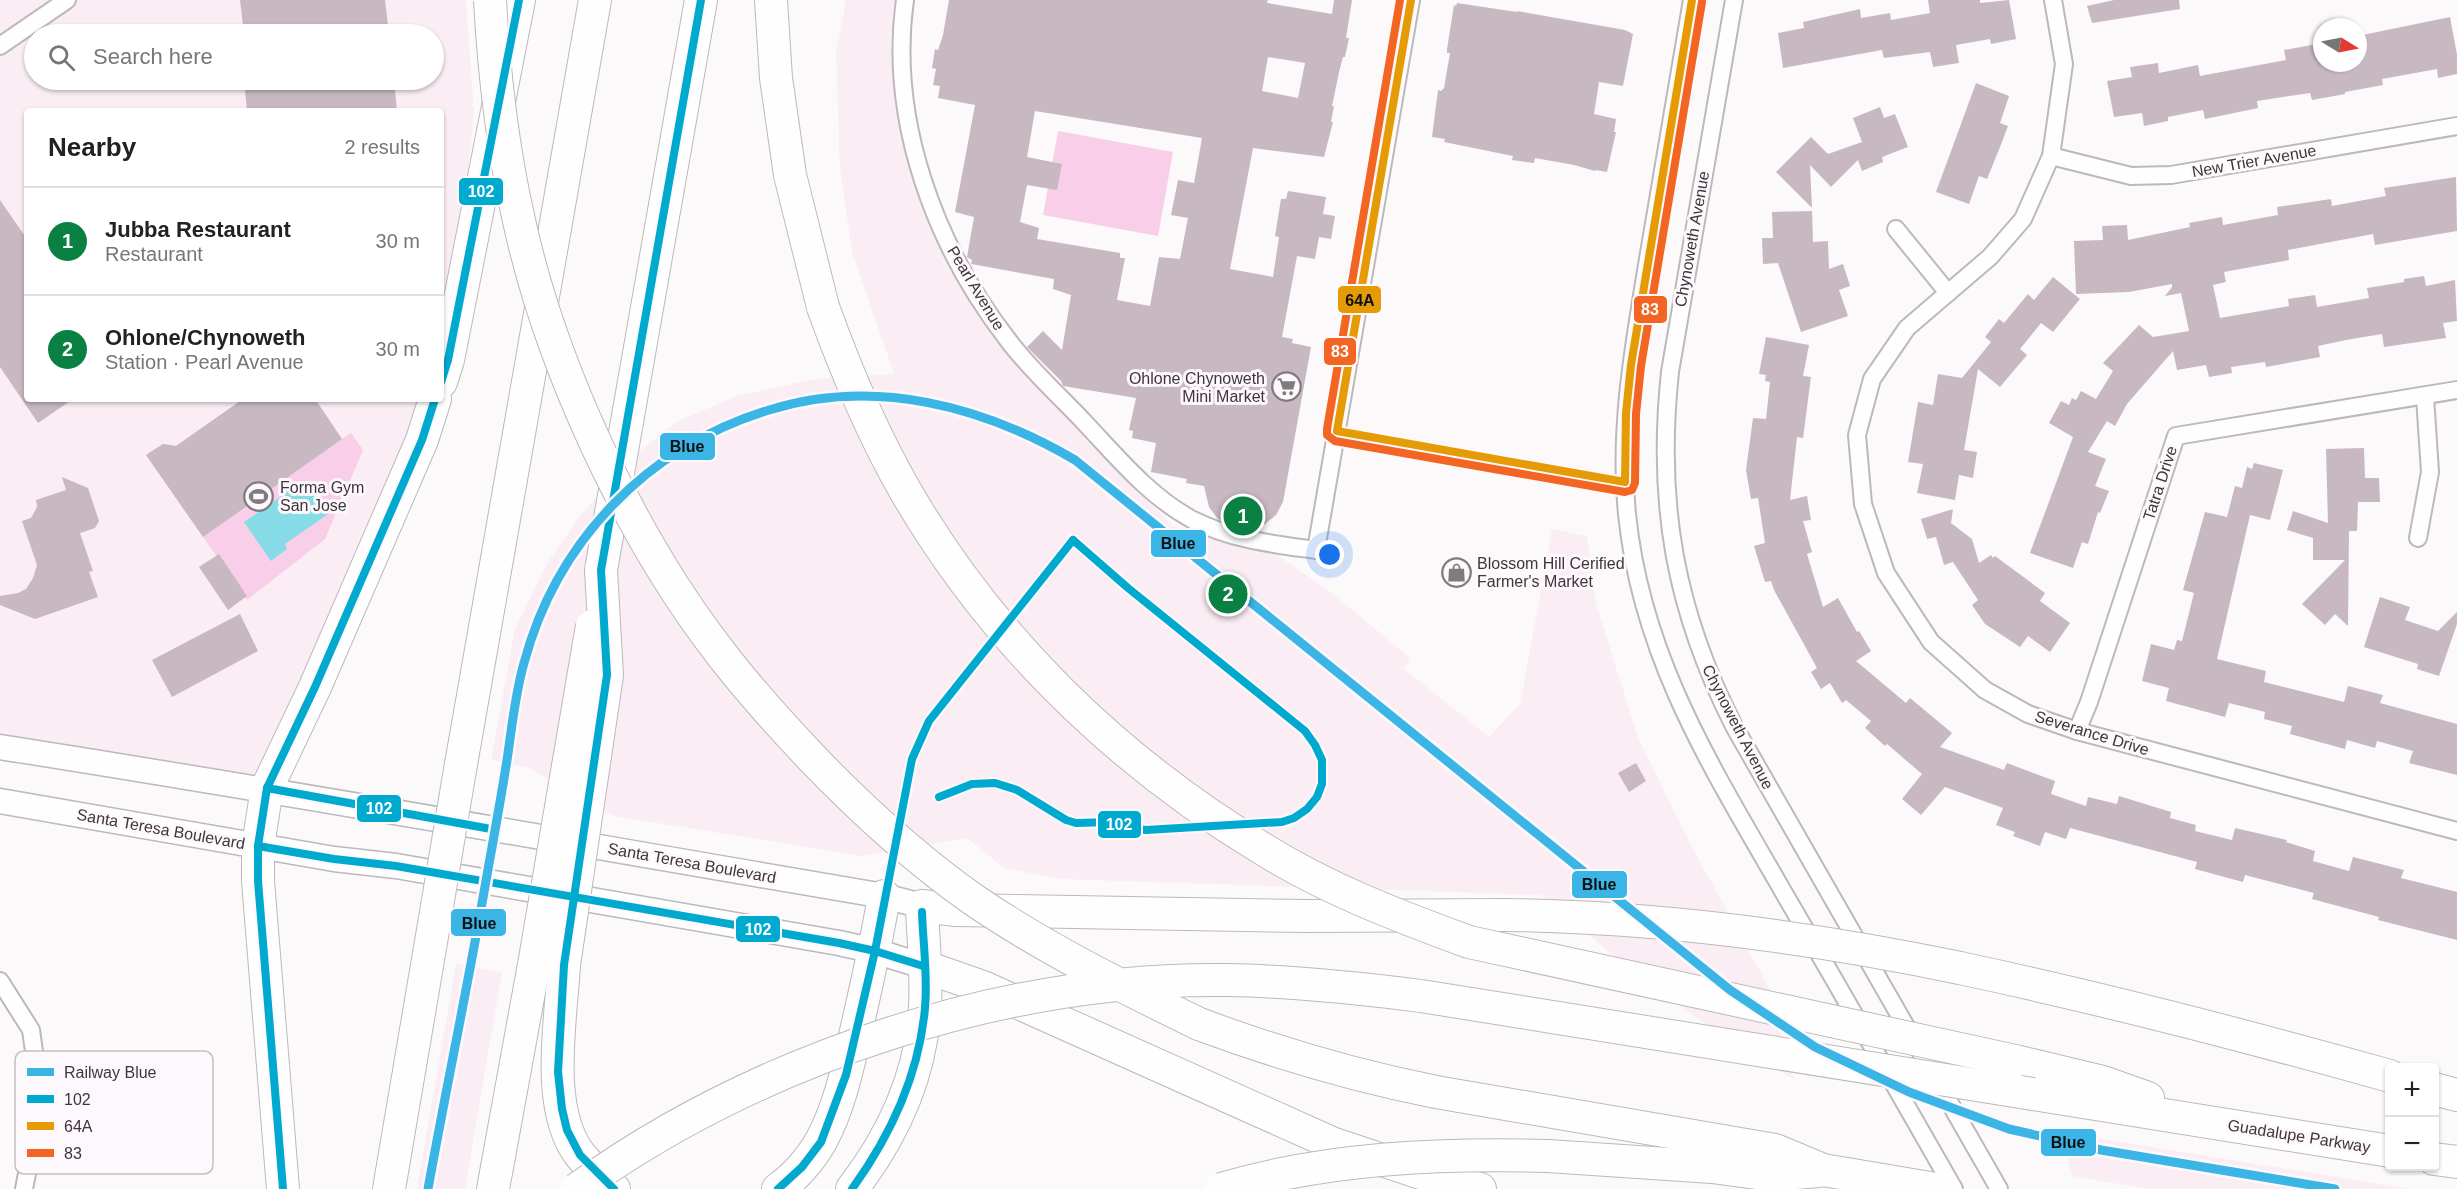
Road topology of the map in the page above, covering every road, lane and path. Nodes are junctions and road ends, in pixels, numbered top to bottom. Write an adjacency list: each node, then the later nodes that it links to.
1 (67, 0): 12 (street)
2 (490, 0): 44 (highway, bridge)
3 (519, 0): 19 (highway)
4 (595, 0): 48 (highway, bridge)
5 (701, 0): 33 (highway, bridge)
6 (771, 0): 40 (highway, bridge)
7 (905, 0): 8 (street, Pearl Avenue)
8 (1412, 0)
9 (1692, 0): 57 (street)
10 (1734, 0): 58 (street, Chynoweth Avenue)
11 (2053, 0): 16 (street, Severance Drive)
12 (32, 24)
13 (24, 30): 14 (street)
14 (0, 46)
15 (2457, 126): 16 (street, New Trier Avenue)
16 (2051, 156): 18 (street, Severance Drive)
17 (1896, 229): 18 (street)
18 (1948, 293): 24 (street, Severance Drive)
19 (444, 373)
20 (2457, 390): 21 (street, Tatra Drive)
21 (2425, 397): 23 (street); 24 (street, Tatra Drive)
22 (434, 402): 26 (highway)
23 (2418, 538)
24 (2077, 731): 28 (street, Severance Drive)
25 (0, 747): 26 (main road, Santa Teresa Boulevard)
26 (267, 788): 29 (highway); 30 (main road, Santa Teresa Boulevard)
27 (0, 801): 29 (main road, Santa Teresa Boulevard)
28 (2457, 831)
29 (258, 846): 32 (main road, Santa Teresa Boulevard); 47 (highway)
30 (884, 896): 31 (main road, Santa Teresa Boulevard); 32 (highway)
31 (922, 906): 34 (highway); 37 (highway, bridge)
32 (875, 951): 34 (main road, Santa Teresa Boulevard); 52 (highway)
33 (549, 962): 49 (highway); 51 (highway)
34 (923, 966): 53 (highway); 55 (highway)
35 (0, 981): 36 (street)
36 (34, 1051)
37 (2385, 1075)
38 (2439, 1090): 39 (highway)
39 (2457, 1095)
40 (2208, 1121): 41 (highway, Guadalupe Parkway); 50 (highway, bridge)
41 (2385, 1150)
42 (2439, 1160): 43 (highway)
43 (2457, 1162)
44 (1823, 1170): 54 (highway, bridge); 56 (highway)
45 (27, 1174): 46 (street)
46 (24, 1189)
47 (283, 1189)
48 (389, 1189)
49 (494, 1189)
50 (577, 1189)
51 (614, 1189)
52 (778, 1189)
53 (852, 1189)
54 (1221, 1189)
55 (1480, 1189)
56 (1936, 1189)
57 (1954, 1189)
58 (2000, 1189)

